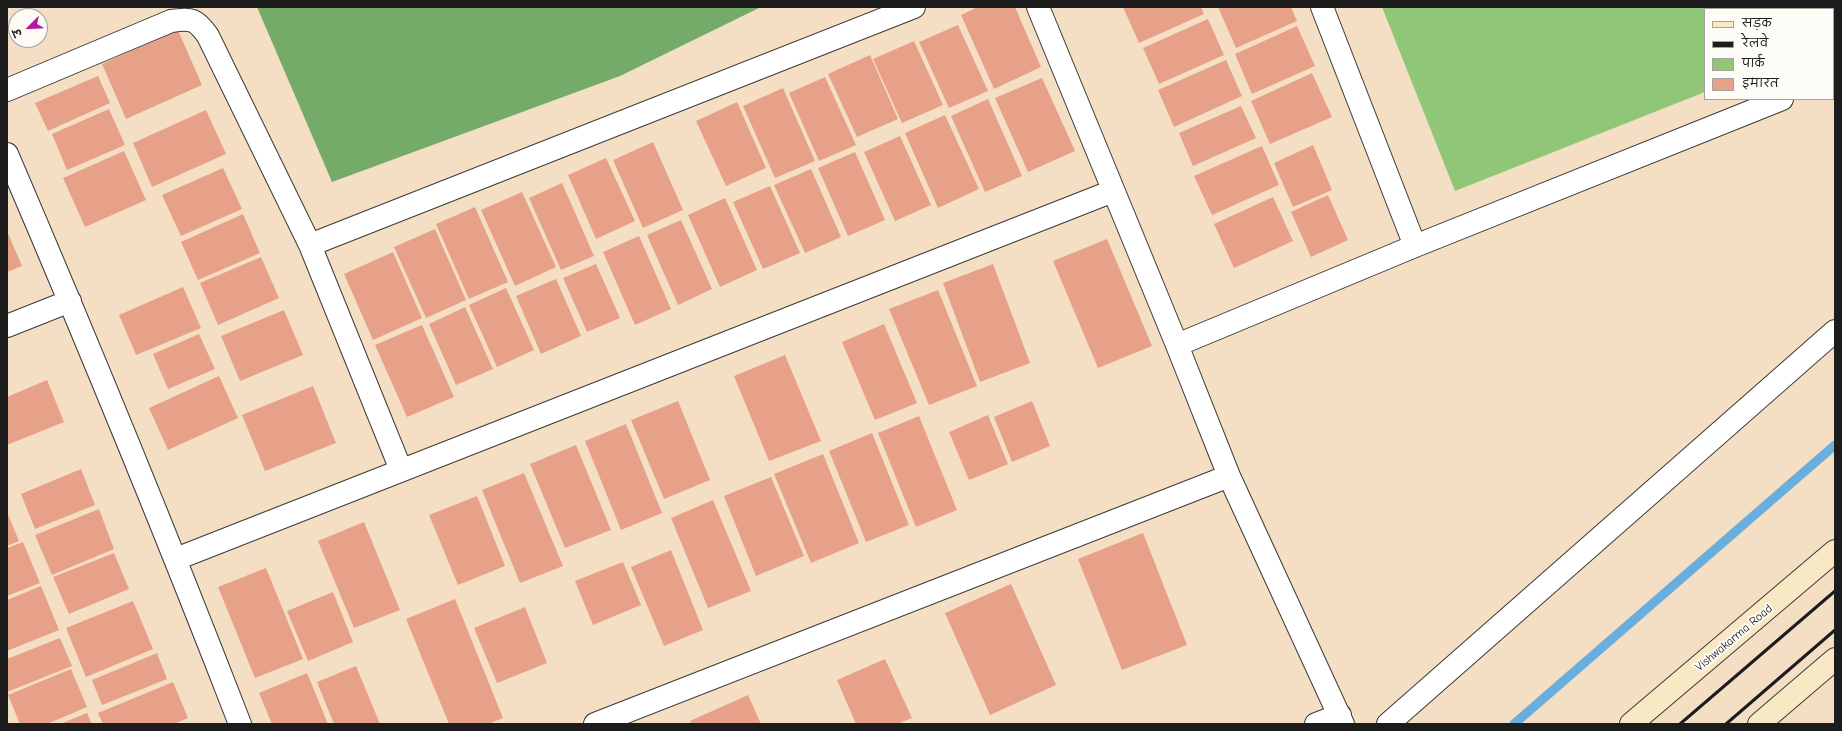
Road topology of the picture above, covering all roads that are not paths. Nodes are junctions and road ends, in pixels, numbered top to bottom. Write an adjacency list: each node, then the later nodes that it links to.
1 (914, 7): 8 (street)
2 (1038, 7): 7 (street)
3 (1322, 7): 9 (street)
4 (7, 90): 8 (street)
5 (1778, 100): 9 (street)
6 (7, 154): 10 (street)
7 (1113, 191): 13 (street); 14 (street)
8 (310, 244): 14 (street)
9 (1415, 246): 13 (street)
10 (70, 302): 11 (street); 17 (street)
11 (7, 326)
12 (1835, 331): 23 (street)
13 (1177, 345): 15 (street)
14 (401, 470): 17 (street)
15 (1229, 476): 19 (street); 21 (street)
16 (1835, 551): 24 (main road, Vishwakarma Road)
17 (176, 559): 20 (street)
18 (1835, 659): 25 (main road)
19 (1342, 719): 22 (street)
20 (240, 724)
21 (595, 724)
22 (1316, 724)
23 (1388, 724)
24 (1632, 724)
25 (1759, 724)

